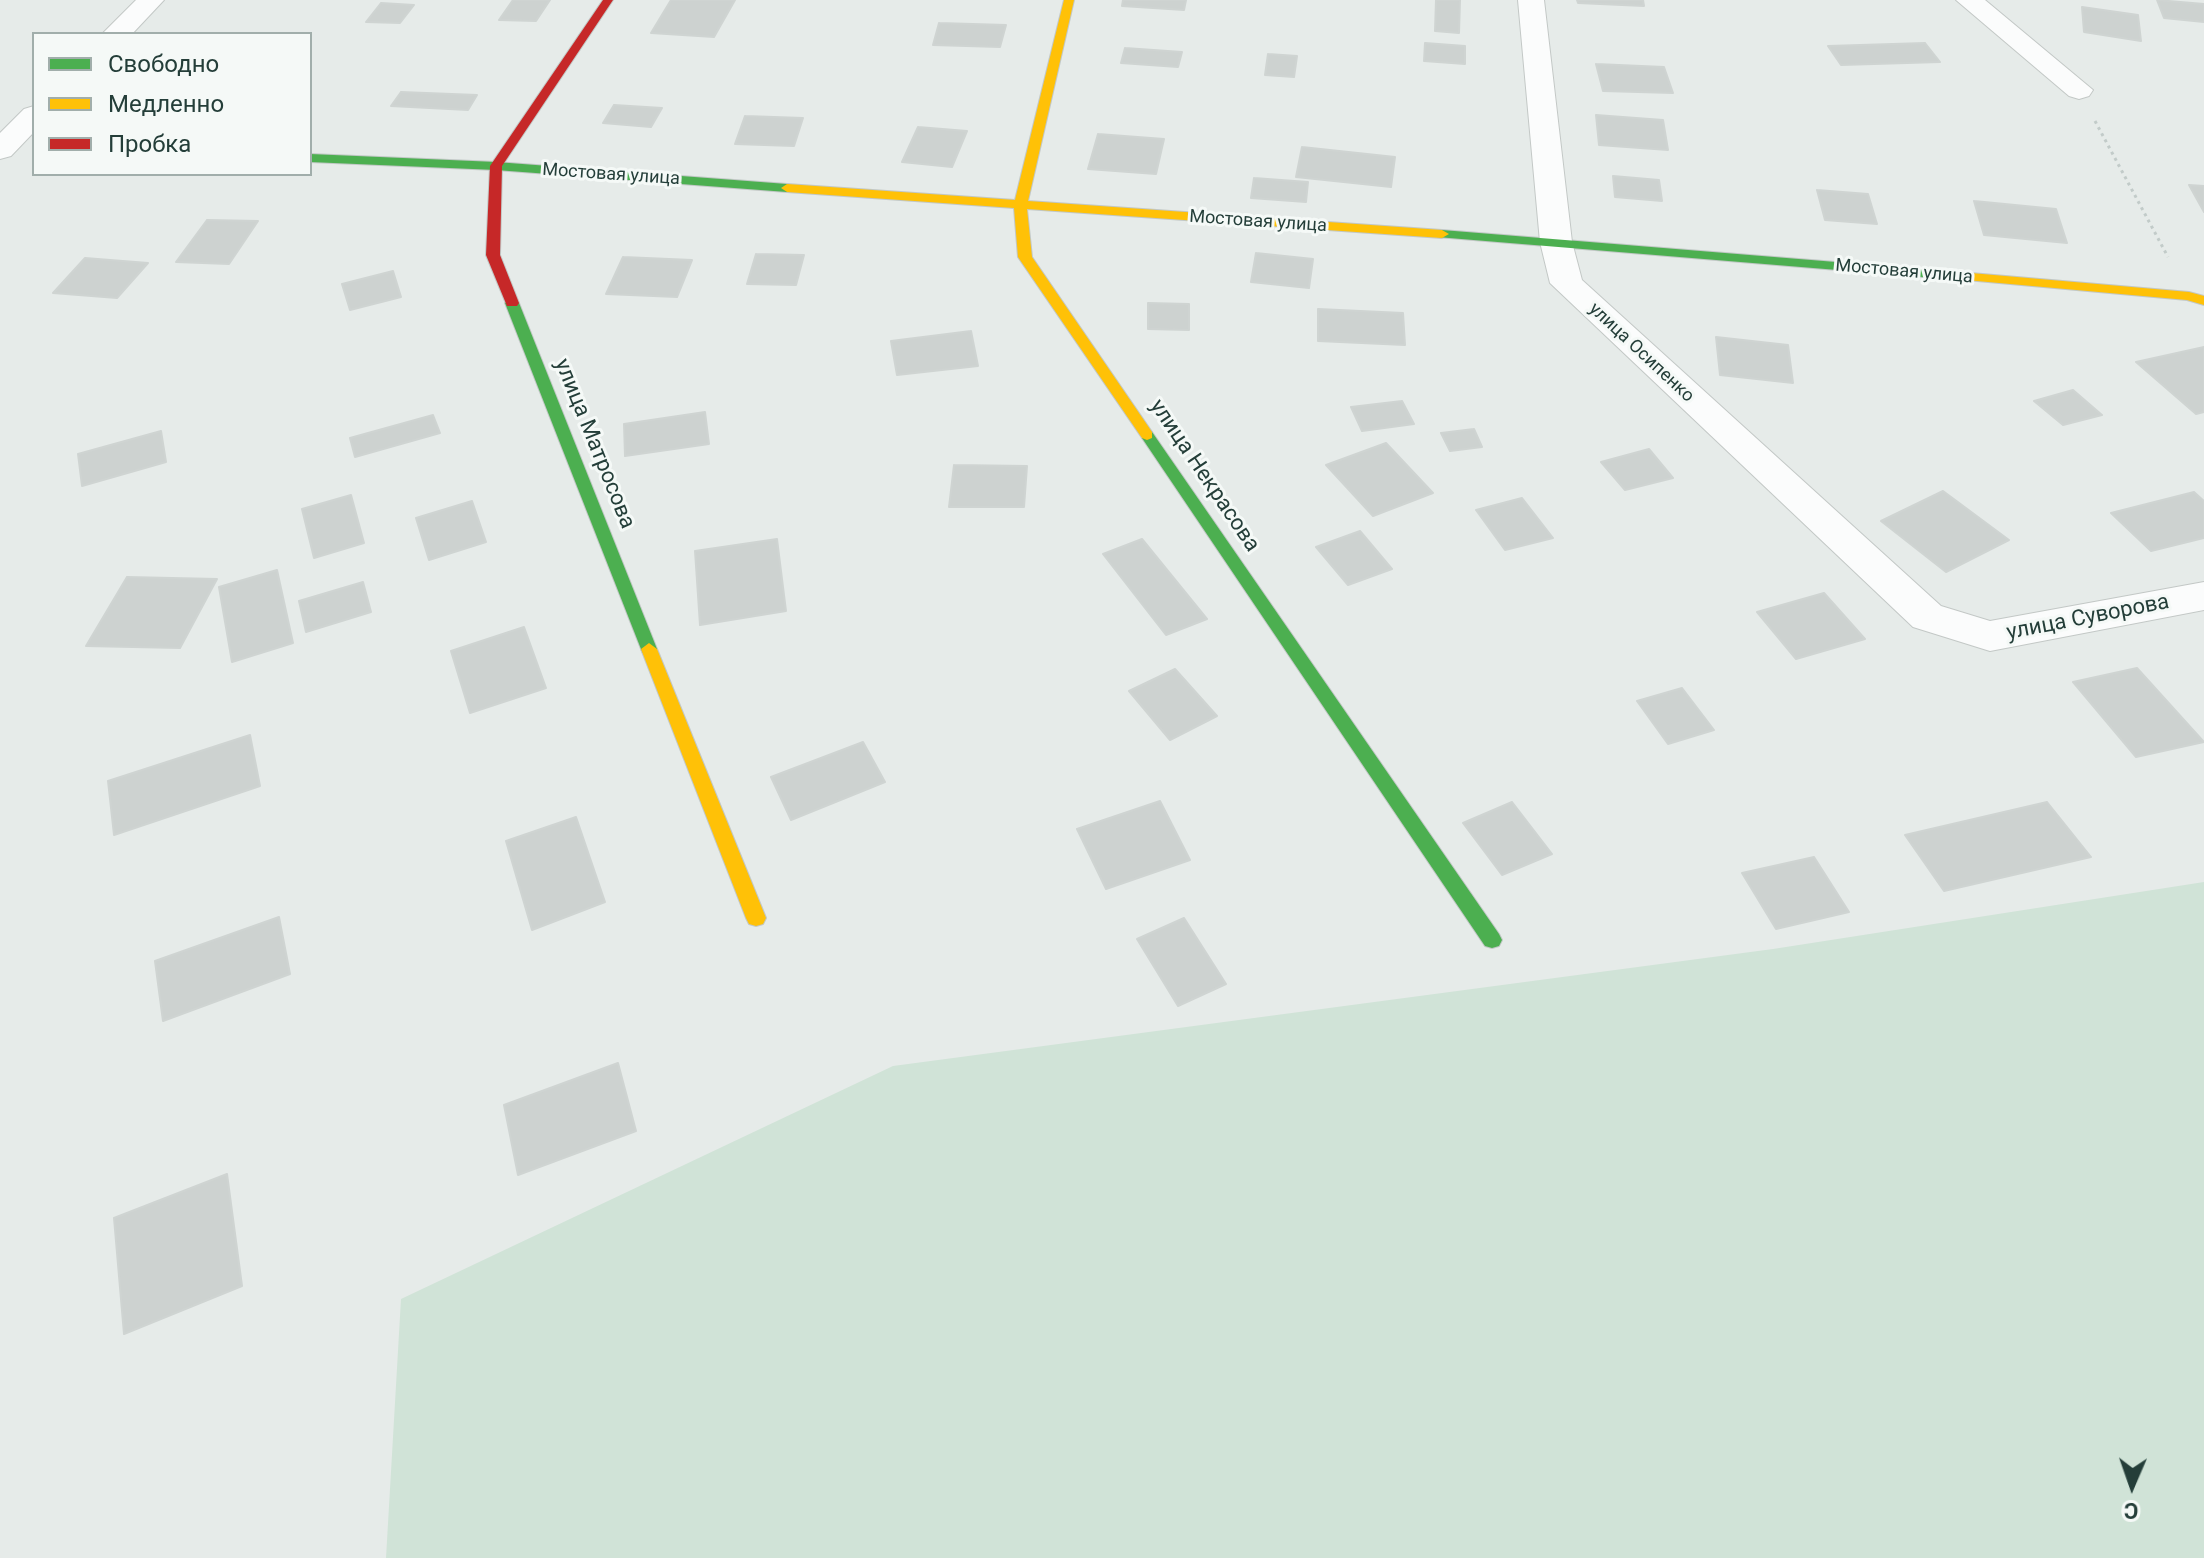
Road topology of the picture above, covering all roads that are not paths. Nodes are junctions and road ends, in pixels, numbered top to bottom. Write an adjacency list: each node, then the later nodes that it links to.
1 (151, 0): 6 (street)
2 (608, 0): 12 (street)
3 (1069, 0): 13 (street, улица Некрасова)
4 (1531, 0): 14 (street, улица Осипенко)
5 (1969, 0): 7 (street)
6 (118, 32)
7 (2079, 90)
8 (32, 117): 9 (street)
9 (1, 147): 10 (street)
10 (32, 147)
11 (312, 158): 12 (street, Мостовая улица)
12 (496, 166): 13 (street, Мостовая улица); 18 (street, улица Матросова)
13 (1020, 206): 14 (street, Мостовая улица); 19 (street, улица Некрасова)
14 (1556, 242): 15 (street, Мостовая улица); 17 (street, улица Осипенко)
15 (2196, 299)
16 (2204, 596): 17 (street, улица Суворова)
17 (1927, 617)
18 (756, 918)
19 (1492, 940)

